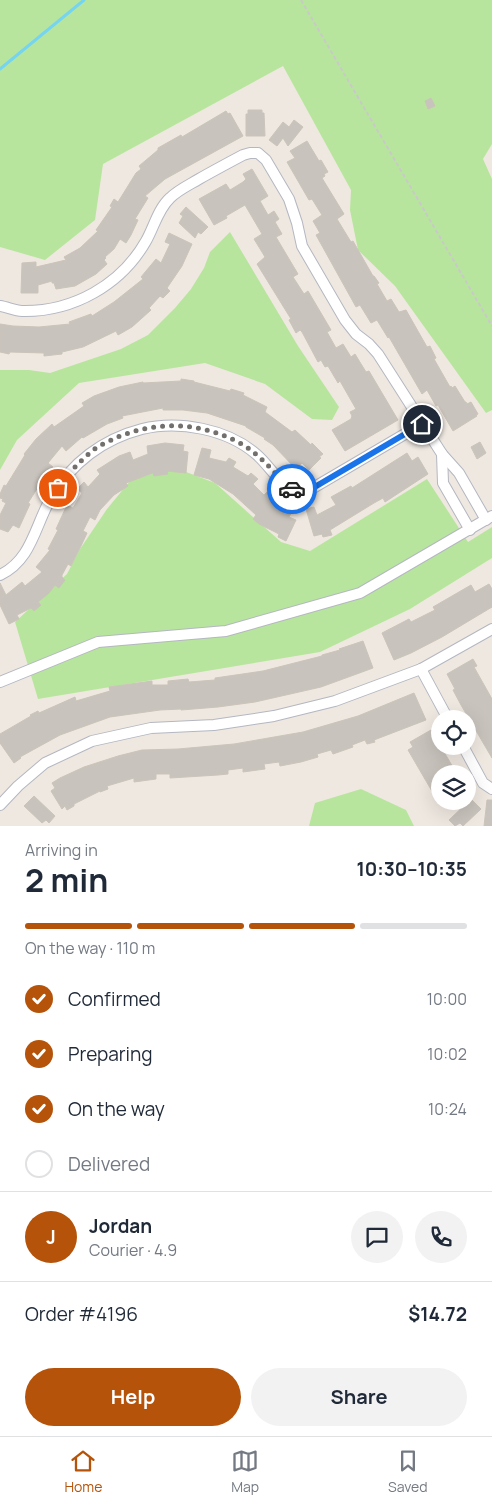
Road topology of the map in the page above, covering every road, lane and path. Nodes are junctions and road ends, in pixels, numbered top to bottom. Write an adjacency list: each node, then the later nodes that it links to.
1 (301, 0): 3 (path)
2 (0, 306): 4 (street)
3 (492, 326)
4 (422, 424): 5 (street); 10 (street)
5 (442, 454): 6 (street); 7 (street)
6 (465, 484): 7 (street); 8 (street)
7 (449, 493): 9 (street)
8 (489, 518): 9 (street)
9 (470, 530): 13 (street)
10 (0, 575)
11 (492, 629): 12 (street)
12 (421, 669): 14 (street); 17 (street)
13 (0, 682)
14 (443, 710)
15 (468, 755): 16 (street)
16 (492, 790)
17 (0, 805)

